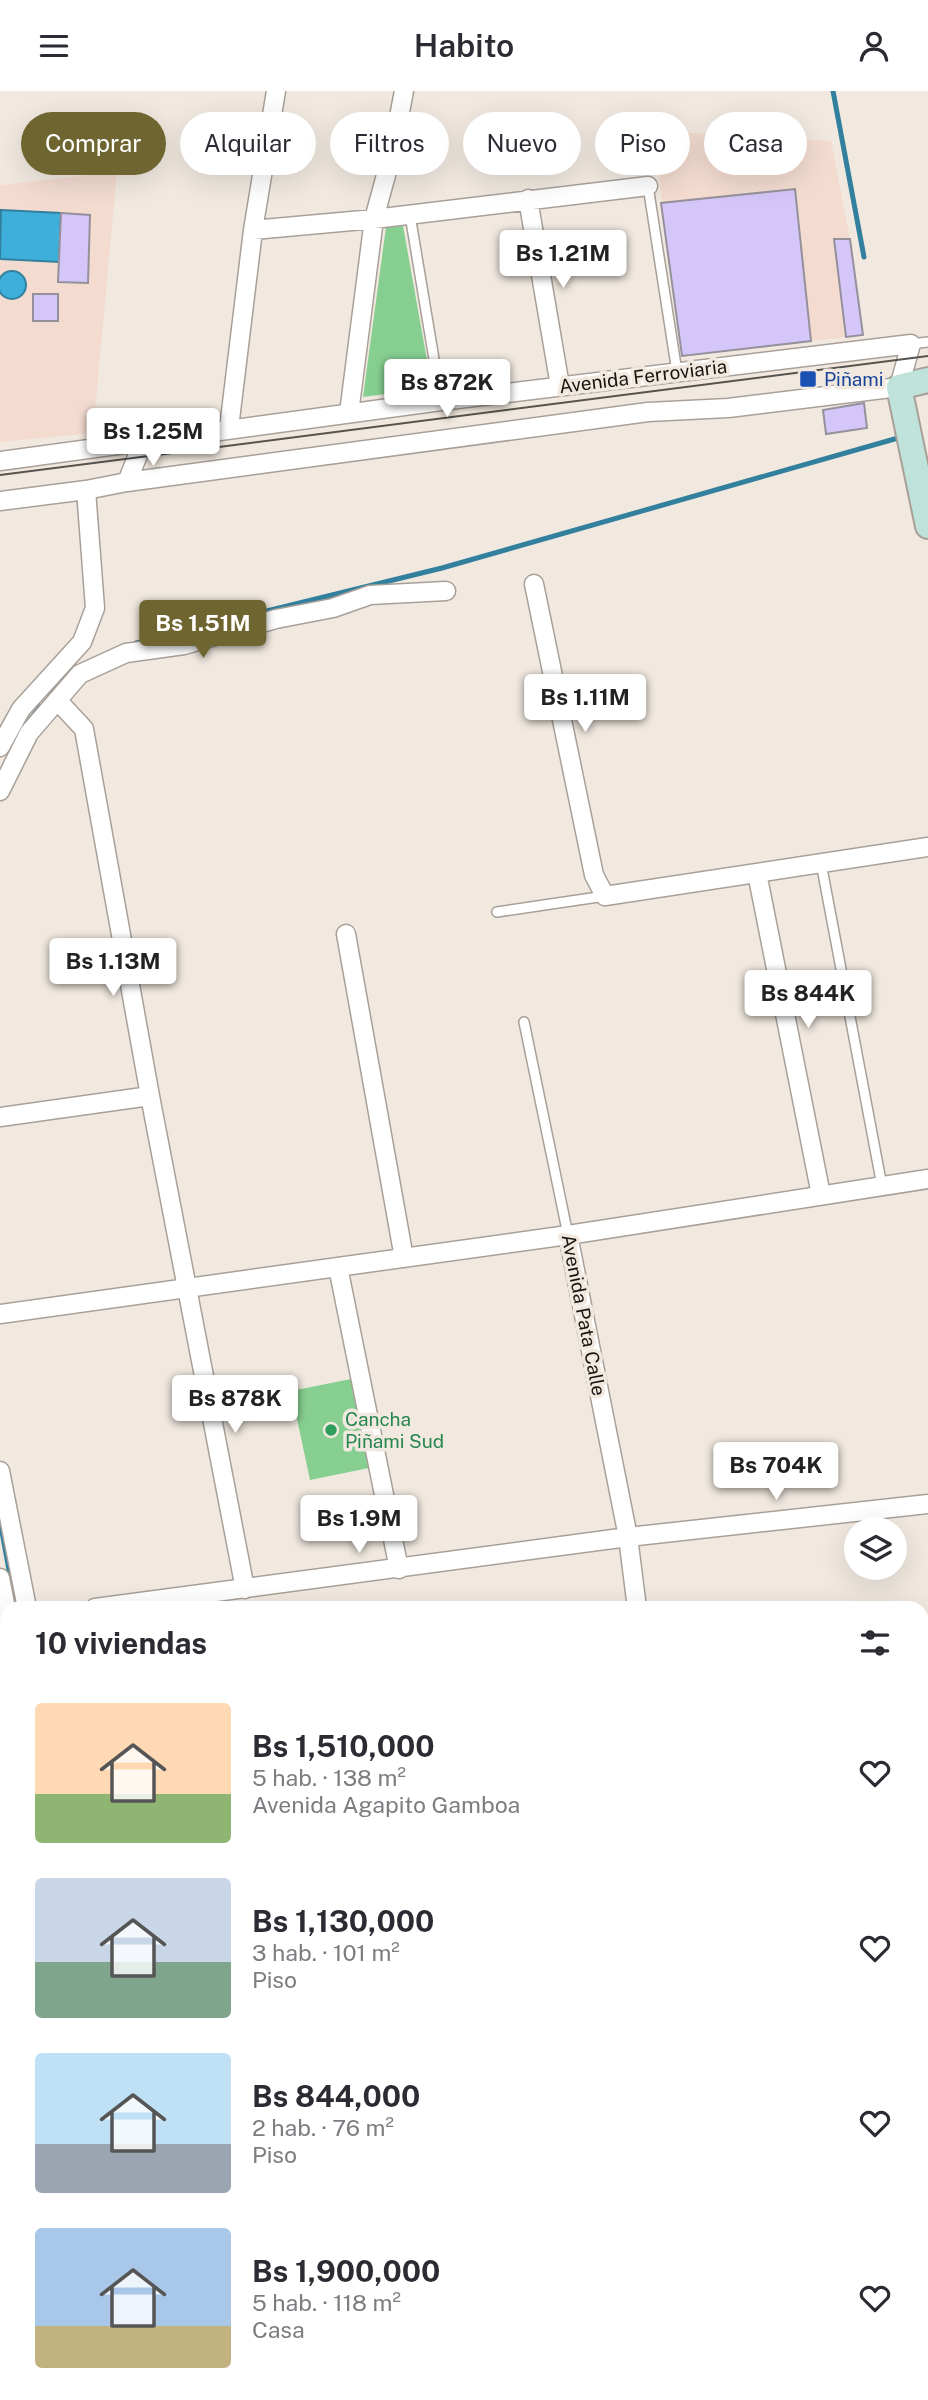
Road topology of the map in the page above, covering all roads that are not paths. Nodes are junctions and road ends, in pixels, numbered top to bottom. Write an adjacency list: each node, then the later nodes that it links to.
1 (276, 91): 7 (street)
2 (404, 91): 6 (street)
3 (648, 186): 4 (street); 9 (lane)
4 (528, 199): 5 (street); 11 (street)
5 (410, 215): 6 (street); 13 (lane)
6 (374, 219): 7 (street); 14 (street)
7 (253, 230): 15 (street)
8 (919, 343): 9 (street, Avenida Ferroviaria); 12 (street)
9 (677, 372): 11 (street, Avenida Ferroviaria)
10 (928, 380): 12 (street)
11 (559, 386): 13 (street, Avenida Ferroviaria)
12 (899, 387): 18 (street, Avenida Ferroviaria); 21 (street)
13 (441, 401): 14 (street, Avenida Ferroviaria)
14 (349, 413): 15 (street, Avenida Ferroviaria)
15 (229, 428): 16 (street, Avenida Ferroviaria)
16 (144, 440): 17 (street, Avenida Ferroviaria); 18 (street)
17 (0, 461)
18 (127, 482): 19 (street, Avenida Ferroviaria)
19 (86, 491): 20 (street, Avenida Ferroviaria); 25 (street)
20 (0, 501)
21 (928, 526)
22 (534, 585): 30 (street)
23 (446, 591): 24 (street)
24 (57, 700): 26 (street); 34 (street)
25 (0, 747)
26 (0, 791)
27 (928, 847): 28 (street)
28 (821, 863): 29 (street); 37 (lane)
29 (757, 873): 30 (street); 38 (street)
30 (606, 895): 31 (lane)
31 (497, 912)
32 (346, 933): 40 (street)
33 (524, 1022): 39 (lane, Avenida Pata Calle)
34 (150, 1096): 35 (street); 42 (street)
35 (0, 1117)
36 (928, 1179): 37 (street)
37 (882, 1186): 38 (street)
38 (821, 1195): 39 (street)
39 (568, 1235): 40 (street); 46 (street, Avenida Pata Calle)
40 (404, 1258): 41 (street)
41 (338, 1267): 42 (street); 47 (street)
42 (188, 1288): 43 (street); 49 (street)
43 (0, 1314)
44 (0, 1471): 51 (street)
45 (928, 1504): 46 (street)
46 (628, 1537): 47 (street); 53 (street, Avenida Pata Calle)
47 (398, 1569): 49 (street)
48 (0, 1578): 50 (street)
49 (245, 1589): 52 (street)
50 (5, 1601)
51 (26, 1601)
52 (150, 1601)
53 (636, 1601)

